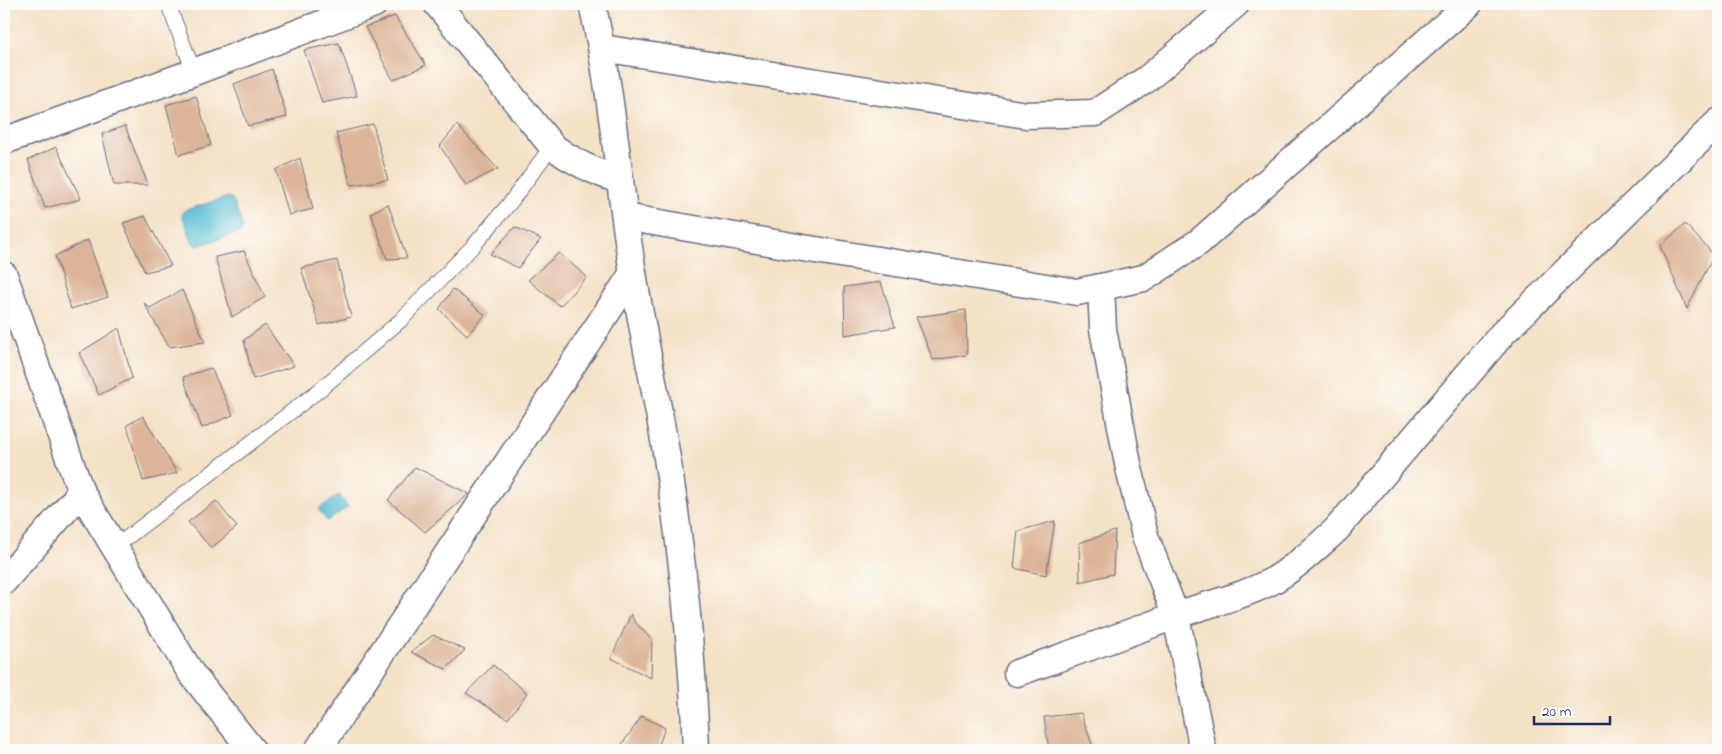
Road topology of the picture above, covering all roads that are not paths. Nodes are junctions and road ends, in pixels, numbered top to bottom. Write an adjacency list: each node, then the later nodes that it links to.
1 (168, 4): 8 (lane)
2 (374, 4): 8 (street)
3 (437, 4): 11 (street)
4 (592, 4): 7 (street)
5 (1236, 4): 7 (street)
6 (1469, 4): 16 (street)
7 (602, 48): 12 (street)
8 (194, 72): 10 (street)
9 (1718, 122): 20 (street)
10 (4, 140)
11 (552, 146): 12 (street); 18 (lane)
12 (619, 180): 13 (street)
13 (626, 216): 14 (street); 16 (street)
14 (633, 273): 23 (street); 24 (street)
15 (4, 275): 17 (street)
16 (1101, 287): 20 (street)
17 (82, 492): 18 (street); 19 (street)
18 (115, 547): 22 (street)
19 (4, 581)
20 (1176, 616): 21 (street); 25 (street)
21 (1017, 672)
22 (252, 750)
23 (318, 750)
24 (696, 750)
25 (1203, 750)

